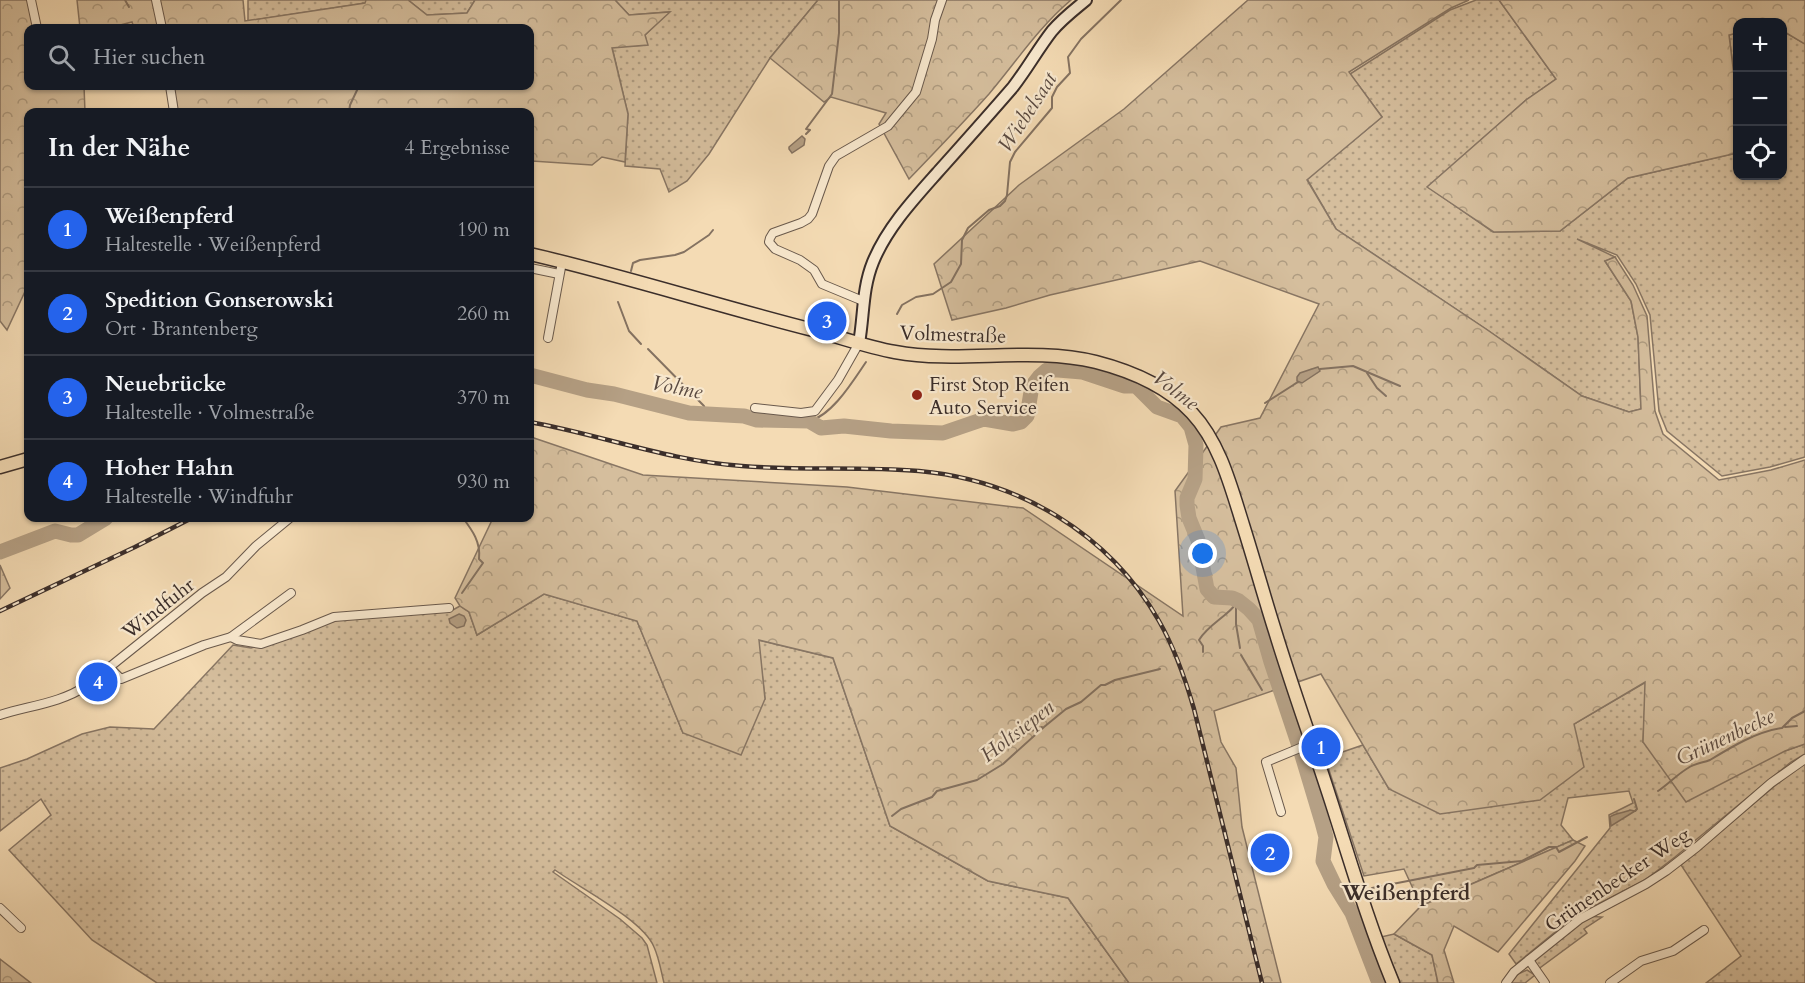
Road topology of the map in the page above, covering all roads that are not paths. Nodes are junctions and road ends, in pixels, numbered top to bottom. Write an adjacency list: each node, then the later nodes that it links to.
1 (31, 0): 5 (street)
2 (156, 0): 6 (street)
3 (942, 0): 12 (street)
4 (1086, 0): 12 (main road)
5 (36, 24)
6 (161, 24)
7 (171, 90): 8 (street)
8 (173, 108)
9 (534, 257): 11 (main road, Volmestraße)
10 (534, 268): 11 (street)
11 (561, 268): 13 (street); 14 (main road, Volmestraße)
12 (863, 301): 14 (main road)
13 (548, 338)
14 (859, 343): 15 (street); 24 (main road, Volmestraße)
15 (756, 408)
16 (24, 460): 17 (main road)
17 (0, 466)
18 (285, 522): 22 (street, Windfuhr)
19 (291, 593): 21 (street)
20 (449, 608): 21 (street)
21 (231, 637): 22 (street)
22 (109, 668): 23 (street, Windfuhr)
23 (0, 715)
24 (1308, 744): 26 (street); 31 (main road)
25 (1805, 759): 30 (street, Grünenbecker Weg)
26 (1281, 812)
27 (0, 908): 28 (street)
28 (21, 928)
29 (1704, 930): 34 (street)
30 (1529, 960): 32 (street, Grünenbecker Weg); 33 (street)
31 (1393, 983)
32 (1506, 983)
33 (1545, 983)
34 (1610, 983)

